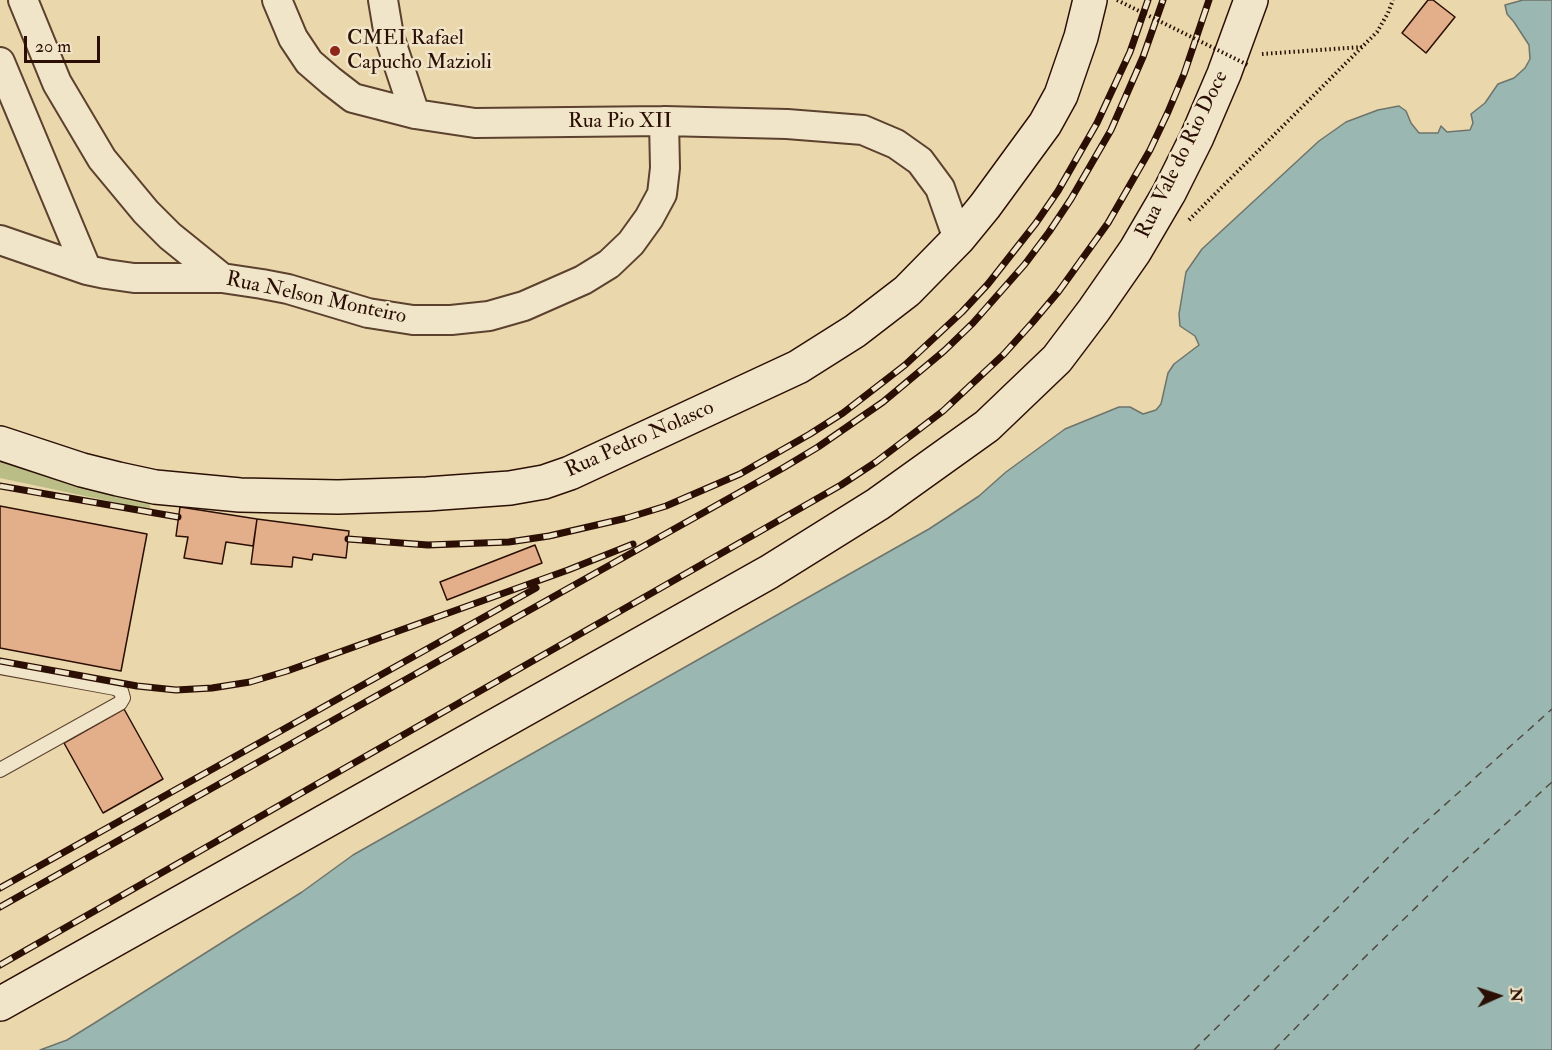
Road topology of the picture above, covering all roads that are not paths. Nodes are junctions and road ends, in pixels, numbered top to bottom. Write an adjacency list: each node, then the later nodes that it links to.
1 (22, 0): 12 (street)
2 (277, 0): 7 (street, Rua Pio XII)
3 (383, 0): 7 (street)
4 (1090, 0): 9 (street, Rua Pedro Nolasco)
5 (1251, 0): 16 (street, Rua Vale do Rio Doce)
6 (0, 62): 11 (street)
7 (415, 114): 8 (street, Rua Pio XII)
8 (663, 121): 9 (street, Rua Pio XII); 12 (street, Rua Nelson Monteiro)
9 (958, 239): 13 (street, Rua Pedro Nolasco)
10 (0, 240): 11 (street, Rua Nelson Monteiro)
11 (87, 270): 12 (street, Rua Nelson Monteiro)
12 (222, 278)
13 (0, 443)
14 (0, 666): 15 (lane)
15 (0, 770)
16 (0, 1004)

